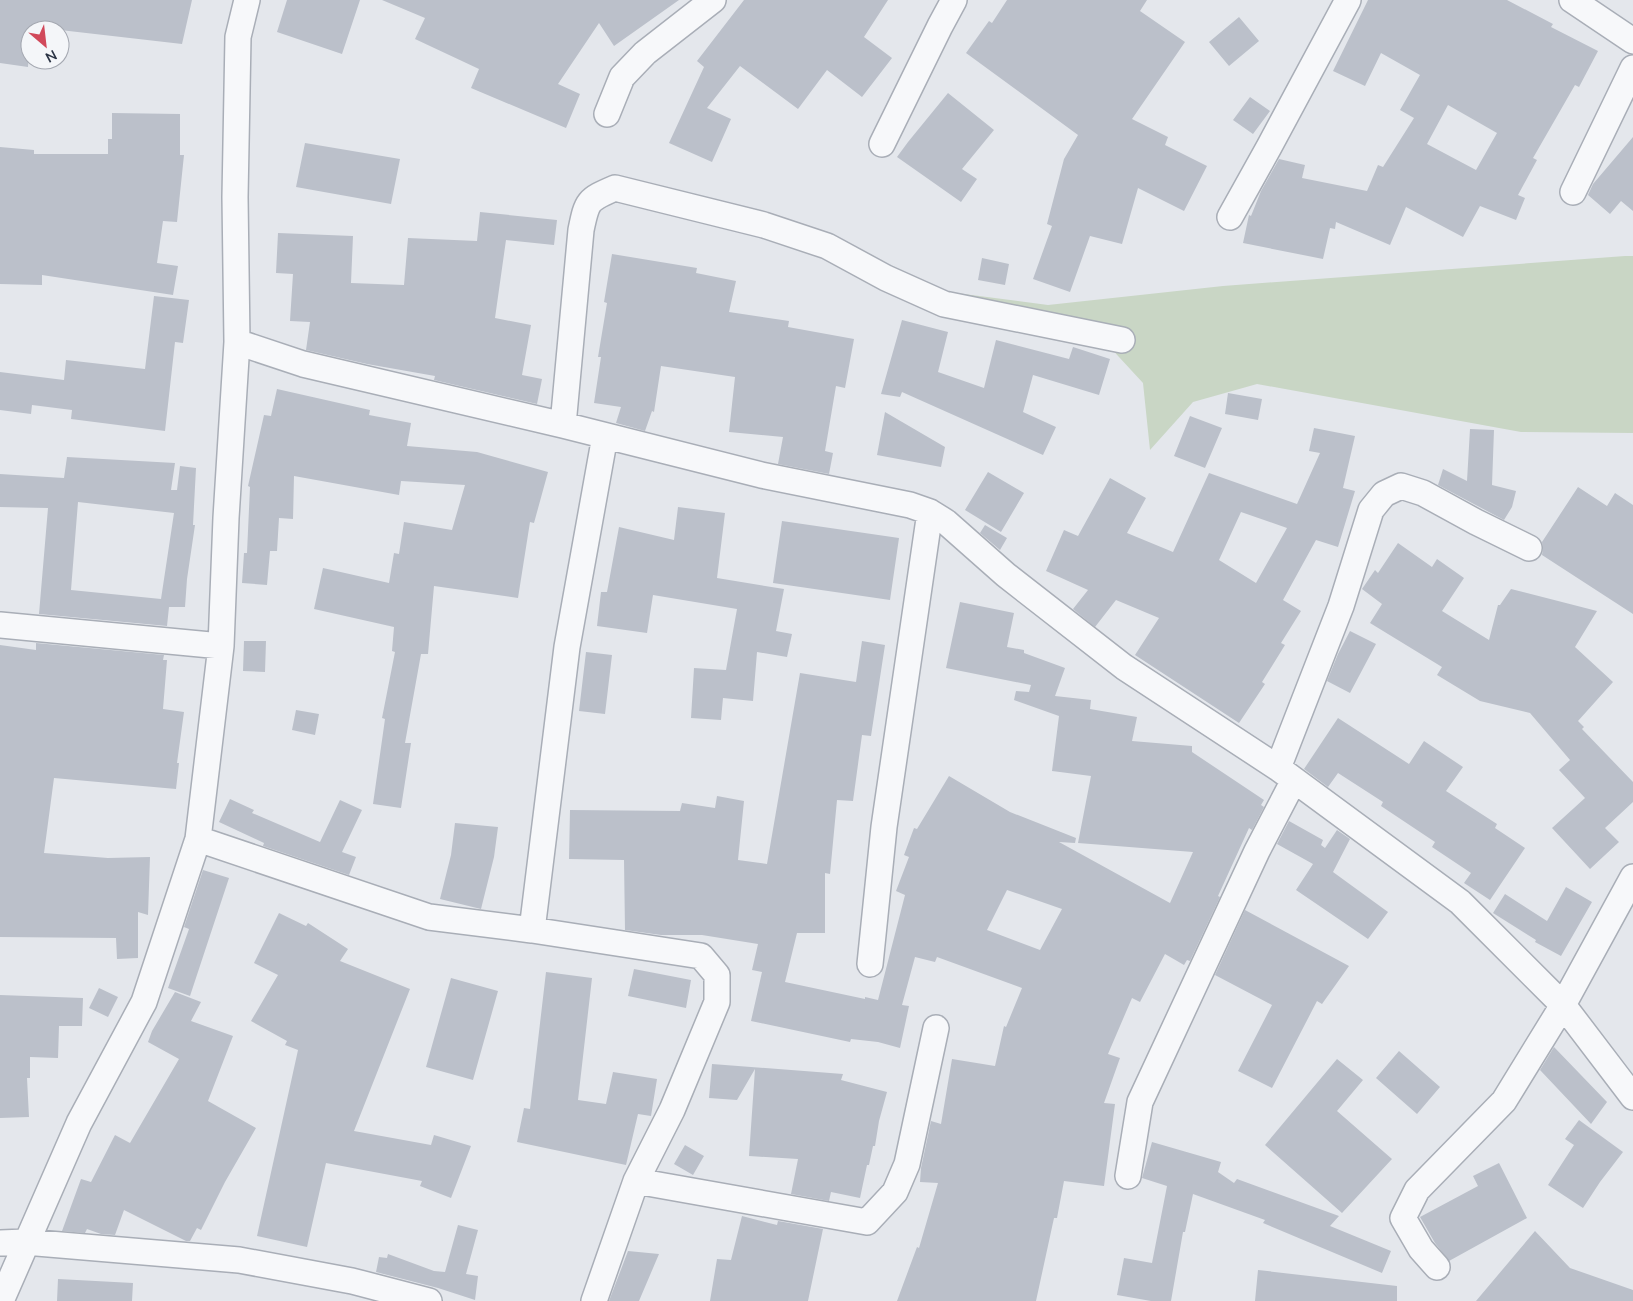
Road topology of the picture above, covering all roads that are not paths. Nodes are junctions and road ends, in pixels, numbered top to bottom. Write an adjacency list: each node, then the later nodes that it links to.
1 (247, 0): 13 (street)
2 (713, 0): 8 (street)
3 (954, 0): 9 (street)
4 (1348, 0): 11 (street)
5 (1572, 0): 6 (street)
6 (1633, 41)
7 (1633, 68): 10 (street)
8 (607, 114)
9 (882, 144)
10 (1573, 192)
11 (1230, 217)
12 (1122, 340): 14 (street)
13 (237, 342): 14 (street); 19 (street)
14 (564, 425): 15 (street)
15 (605, 436): 16 (street); 23 (street)
16 (930, 512): 20 (street); 24 (street)
17 (1529, 548): 20 (street)
18 (0, 625): 19 (street)
19 (221, 646): 21 (street)
20 (1286, 774): 25 (street); 28 (street)
21 (198, 839): 23 (street); 30 (street)
22 (1633, 877): 25 (street)
23 (532, 930): 29 (street)
24 (870, 964)
25 (1563, 1005): 27 (street); 32 (street)
26 (936, 1028): 29 (street)
27 (1633, 1097)
28 (1128, 1176)
29 (636, 1181): 36 (street)
30 (25, 1242): 31 (street); 33 (street); 34 (street)
31 (0, 1243)
32 (1437, 1267)
33 (350, 1291): 35 (street)
34 (0, 1301)
35 (429, 1301)
36 (594, 1301)

